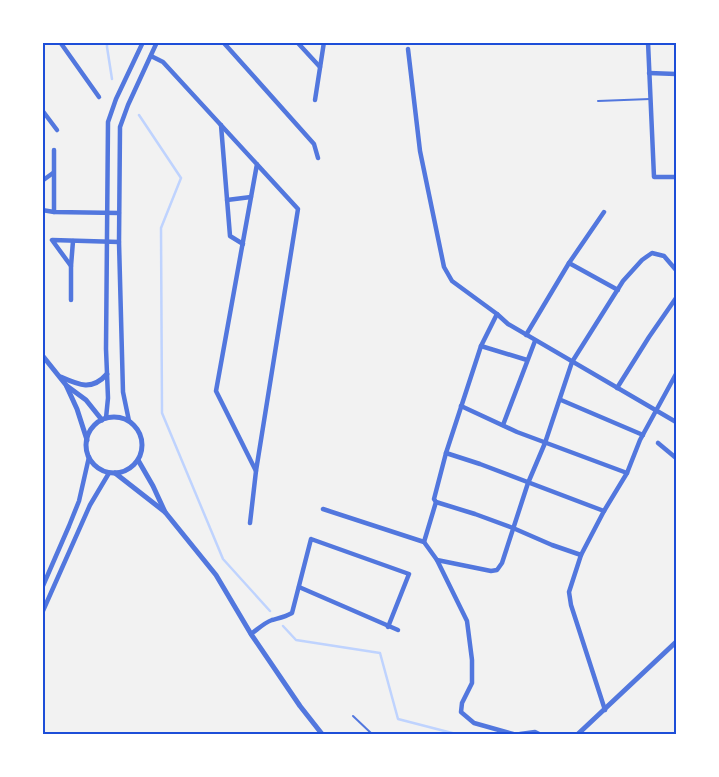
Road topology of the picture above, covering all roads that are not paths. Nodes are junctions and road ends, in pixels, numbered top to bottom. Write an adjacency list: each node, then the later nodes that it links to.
1 (60, 42): 13 (street)
2 (143, 42): 31 (street)
3 (157, 42): 9 (street)
4 (223, 42): 21 (street)
5 (297, 42): 10 (street)
6 (324, 42): 10 (street)
7 (648, 42): 11 (street)
8 (408, 49): 43 (street)
9 (151, 56): 18 (street); 32 (street)
10 (320, 67): 15 (street)
11 (648, 73): 12 (street); 14 (street)
12 (676, 74)
13 (99, 97)
14 (650, 99): 16 (lane); 24 (street)
15 (315, 100)
16 (598, 101)
17 (42, 110): 19 (street)
18 (221, 125): 22 (street); 27 (street)
19 (57, 130)
20 (54, 150): 23 (street)
21 (318, 158)
22 (257, 164): 26 (street); 70 (street)
23 (54, 173): 25 (street); 29 (street)
24 (676, 177)
25 (42, 181)
26 (251, 197): 27 (street); 36 (street)
27 (227, 200): 36 (street)
28 (42, 210): 29 (street)
29 (54, 212): 31 (street)
30 (604, 212): 37 (street)
31 (107, 213): 32 (street); 34 (street)
32 (119, 213): 35 (street)
33 (72, 241): 34 (street); 38 (street); 38 (street)
34 (107, 242): 35 (street); 50 (street)
35 (119, 242): 59 (street)
36 (243, 244): 70 (street)
37 (569, 263): 40 (street); 44 (street)
38 (72, 266): 42 (street)
39 (676, 270): 40 (street)
40 (618, 290): 49 (street)
41 (676, 298): 54 (street)
42 (71, 300)
43 (497, 314): 44 (street); 46 (street)
44 (526, 335): 45 (street)
45 (535, 341): 48 (street); 49 (street)
46 (481, 346): 48 (street); 56 (street)
47 (42, 355): 52 (street)
48 (527, 360): 61 (street)
49 (572, 362): 54 (street); 55 (street)
50 (107, 374): 52 (street); 58 (street)
51 (676, 374): 57 (street)
52 (60, 377): 53 (street)
53 (66, 385): 58 (street); 63 (street)
54 (618, 388): 57 (street)
55 (560, 400): 62 (street); 64 (street)
56 (461, 406): 61 (street); 66 (street)
57 (656, 410): 60 (street); 62 (street)
58 (104, 419): 59 (street); 63 (street)
59 (129, 421): 69 (street)
60 (676, 422)
61 (503, 425): 64 (street)
62 (643, 435): 73 (street)
63 (87, 440): 67 (street)
64 (545, 443): 73 (street); 74 (street)
65 (658, 443): 68 (street)
66 (446, 453): 74 (street); 75 (street)
67 (89, 457): 71 (street); 85 (street)
68 (676, 458)
69 (138, 460): 72 (street); 78 (street)
70 (256, 471): 79 (street)
71 (109, 473): 72 (street); 86 (street)
72 (115, 473): 78 (street)
73 (627, 473): 77 (street)
74 (528, 483): 77 (street); 80 (street)
75 (436, 502): 80 (street); 81 (street)
76 (323, 509): 81 (street)
77 (604, 511): 82 (street)
78 (165, 512): 89 (street)
79 (250, 522)
80 (513, 528): 82 (street); 83 (street)
81 (424, 542): 83 (street)
82 (581, 555): 91 (street)
83 (437, 560): 95 (street)
84 (298, 587): 87 (street); 87 (street); 89 (street)
85 (42, 588)
86 (42, 613)
87 (388, 626): 88 (street)
88 (398, 630)
89 (251, 634): 93 (street)
90 (676, 642): 91 (street)
91 (605, 710): 98 (street)
92 (353, 716): 94 (lane)
93 (322, 734)
94 (372, 734)
95 (513, 734)
96 (520, 734): 97 (street)
97 (539, 734)
98 (578, 734)

